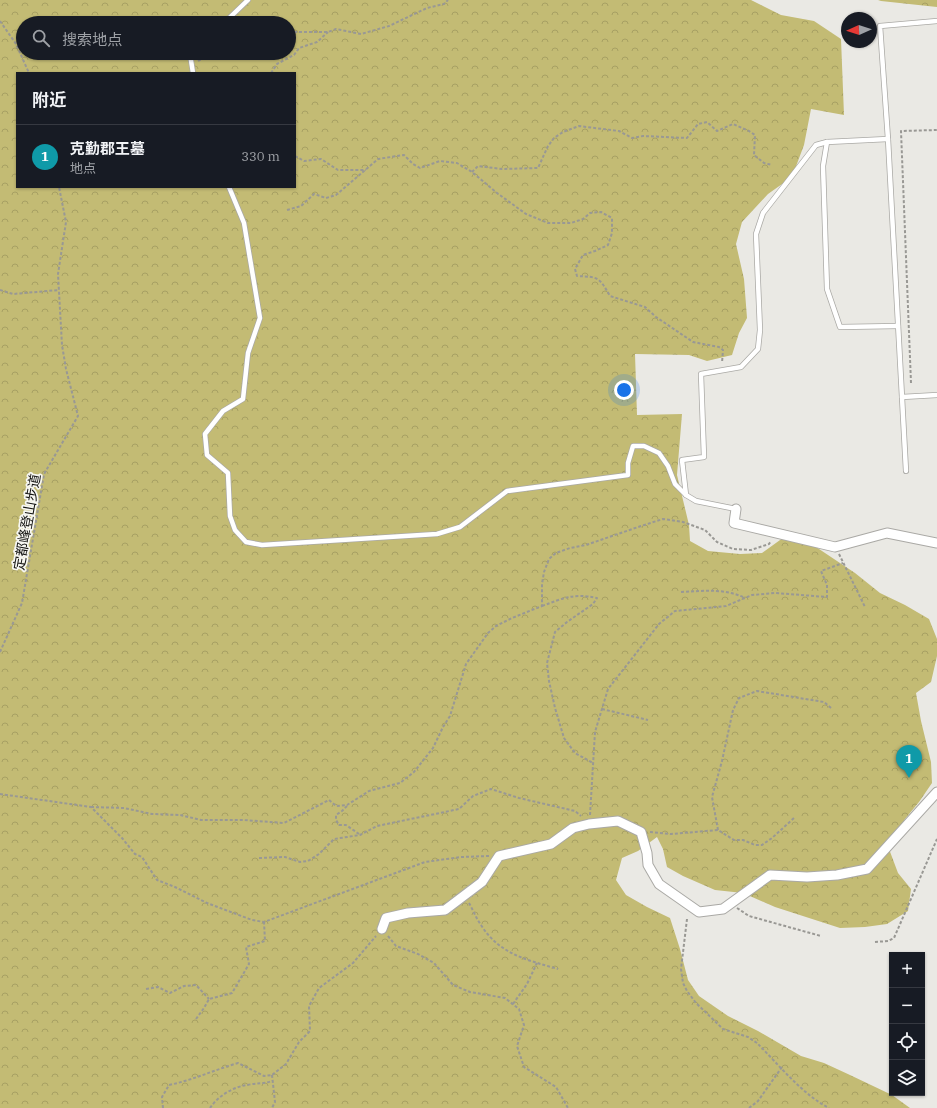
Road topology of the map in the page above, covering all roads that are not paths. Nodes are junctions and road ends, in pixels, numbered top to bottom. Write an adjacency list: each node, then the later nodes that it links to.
1 (248, 0): 2 (lane)
2 (231, 16)
3 (937, 20): 6 (lane)
4 (191, 60): 5 (lane)
5 (194, 72)
6 (888, 139): 7 (lane); 9 (lane)
7 (827, 142): 9 (lane); 13 (lane)
8 (229, 188): 13 (lane)
9 (898, 326): 11 (lane)
10 (937, 395): 11 (lane)
11 (902, 397): 12 (lane)
12 (906, 471)
13 (686, 495): 14 (lane)
14 (736, 509): 15 (street)
15 (937, 543)
16 (937, 792): 17 (street)
17 (382, 929)

